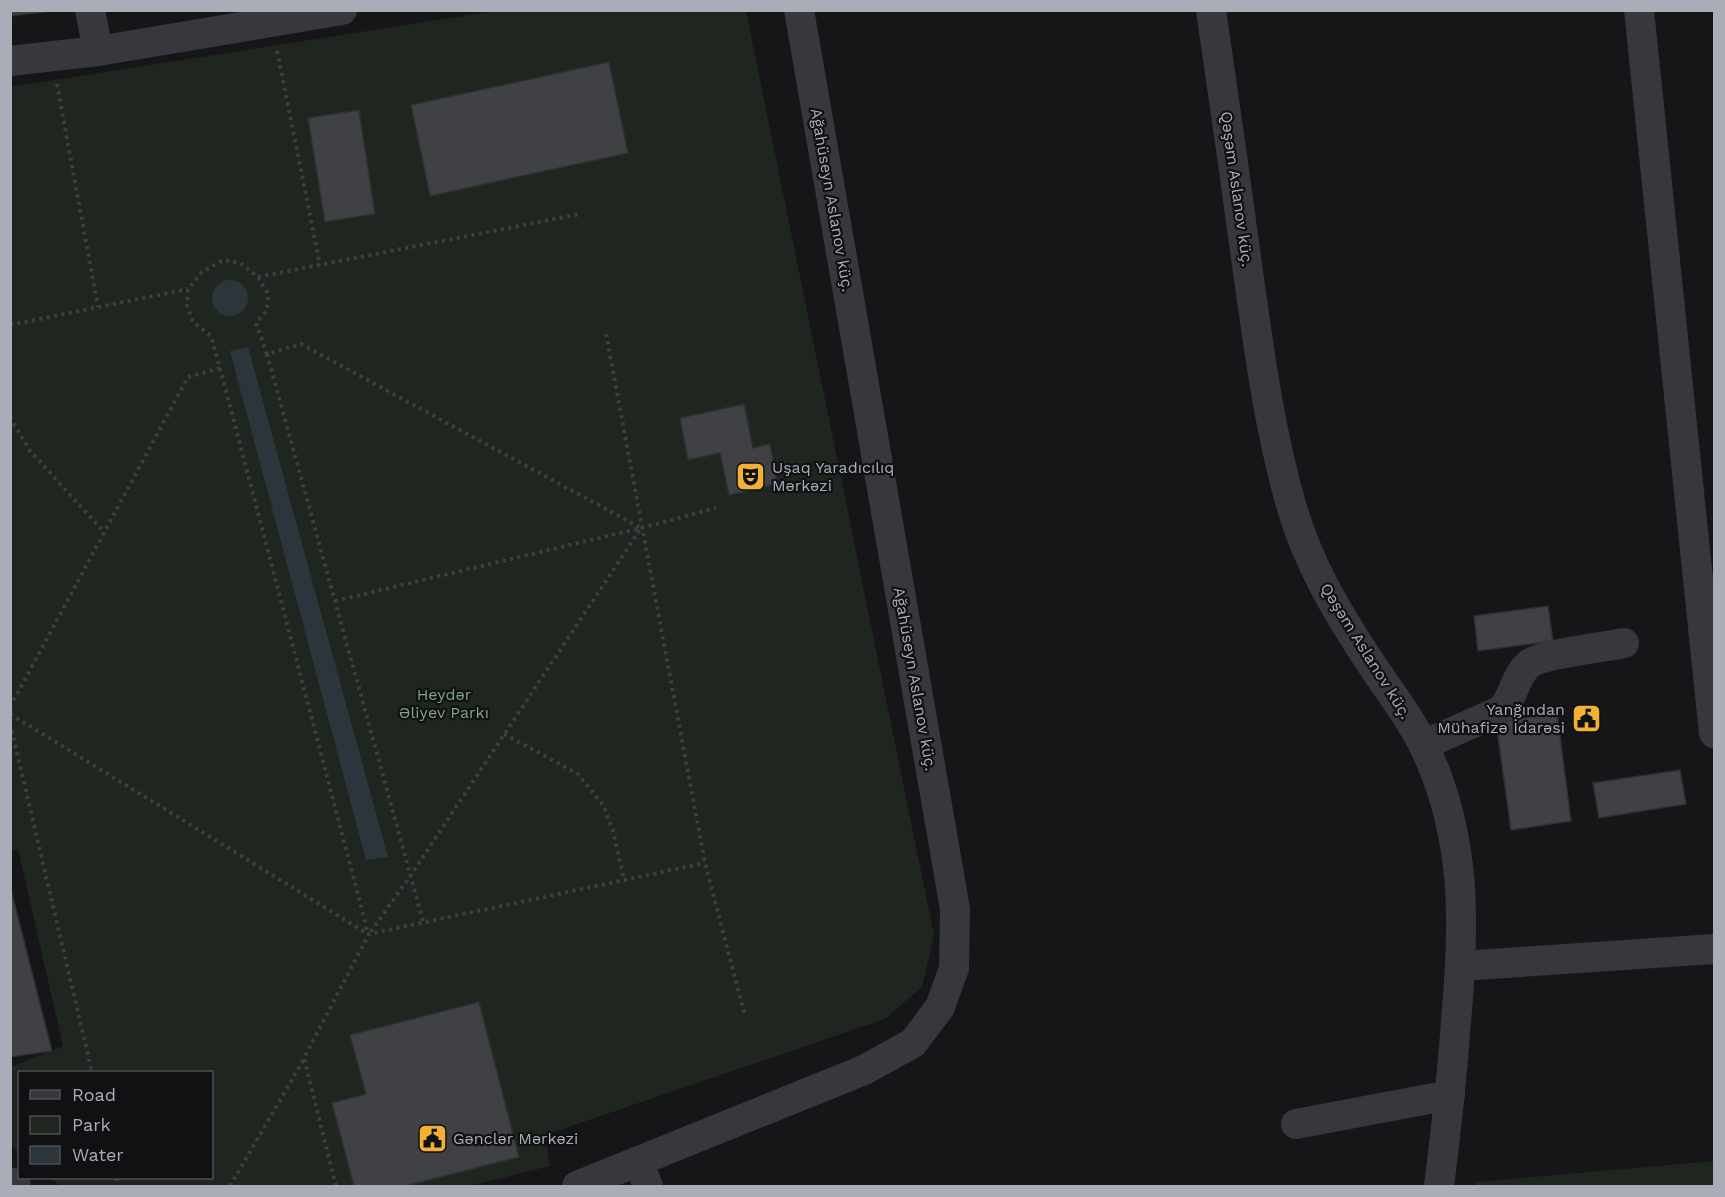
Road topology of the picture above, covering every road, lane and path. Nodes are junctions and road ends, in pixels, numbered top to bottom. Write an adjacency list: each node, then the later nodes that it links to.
1 (90, 10): 7 (street)
2 (342, 10): 6 (street)
3 (799, 10): 42 (street, Ağahüseyn Aslanov küç.)
4 (1211, 10): 29 (street, Qəşəm Aslanov küç.)
5 (1639, 10): 27 (street)
6 (271, 22): 7 (street); 10 (path)
7 (73, 54): 8 (street); 13 (path)
8 (10, 62)
9 (580, 214): 10 (path)
10 (320, 265): 11 (path)
11 (258, 277): 12 (path); 16 (path)
12 (188, 289): 13 (path); 17 (path)
13 (98, 307): 14 (path)
14 (10, 325)
15 (606, 334): 20 (path)
16 (267, 354): 20 (path); 22 (path)
17 (220, 368): 21 (path); 34 (path)
18 (10, 417): 21 (path)
19 (716, 508): 20 (path)
20 (641, 528): 22 (path); 28 (path); 30 (path)
21 (105, 533): 24 (path)
22 (335, 601): 31 (path)
23 (1624, 644): 29 (street)
24 (10, 707)
25 (10, 714): 34 (path)
26 (10, 723): 39 (path)
27 (1714, 733)
28 (504, 734): 31 (path); 32 (path)
29 (1423, 745): 36 (street, Qəşəm Aslanov küç.)
30 (705, 863): 32 (path); 37 (path)
31 (411, 875): 33 (path); 34 (path)
32 (624, 880): 33 (path)
33 (423, 921): 34 (path)
34 (369, 934): 38 (path)
35 (1714, 949): 36 (street)
36 (1461, 966): 40 (street, Qəşəm Aslanov küç.)
37 (745, 1016)
38 (304, 1058): 45 (path); 46 (path)
39 (92, 1071)
40 (1450, 1095): 41 (street); 48 (street, Qəşəm Aslanov küç.)
41 (1296, 1124)
42 (643, 1174): 47 (street, Ağahüseyn Aslanov küç.)
43 (10, 1182): 44 (street)
44 (16, 1186)
45 (230, 1186)
46 (336, 1186)
47 (577, 1186)
48 (1439, 1186)

